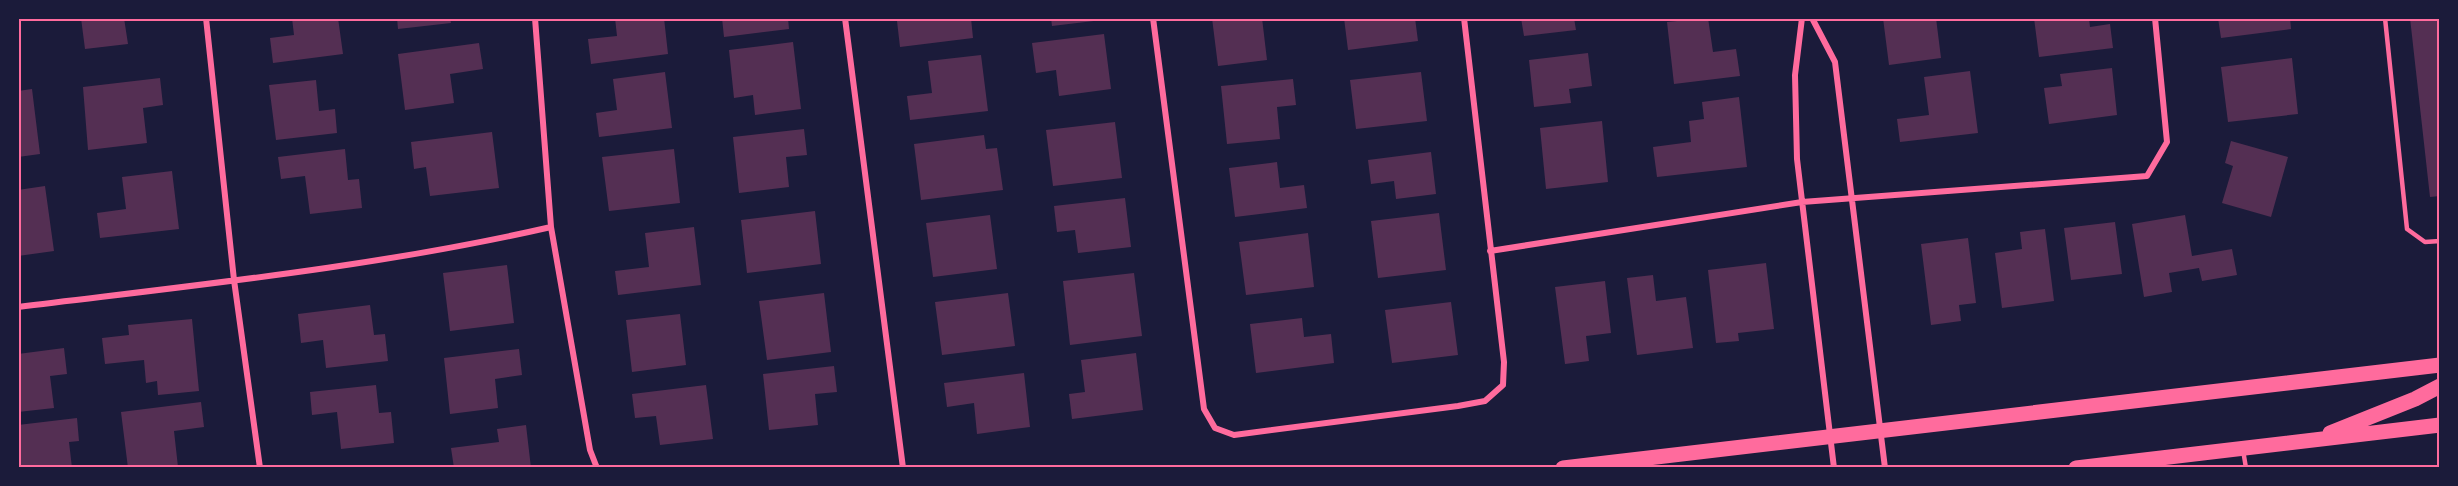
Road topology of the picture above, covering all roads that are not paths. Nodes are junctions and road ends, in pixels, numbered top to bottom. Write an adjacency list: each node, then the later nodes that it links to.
1 (206, 18): 15 (street)
2 (535, 18): 12 (street)
3 (845, 18): 26 (street)
4 (1153, 18): 14 (street)
5 (1464, 18): 14 (street)
6 (1802, 18): 11 (street)
7 (1812, 18): 10 (street)
8 (2155, 18): 10 (street)
9 (2385, 18): 13 (lane)
10 (1853, 197): 11 (street); 20 (street)
11 (1803, 202): 14 (street); 21 (street)
12 (551, 227): 15 (street); 25 (street)
13 (2440, 241)
14 (1490, 251)
15 (234, 280): 16 (street); 24 (street)
16 (18, 306)
17 (2440, 365): 20 (main road)
18 (2440, 386): 22 (main road)
19 (2440, 425): 22 (main road)
20 (1880, 431): 21 (main road); 29 (street)
21 (1832, 436): 27 (main road); 28 (street)
22 (2314, 440): 23 (main road)
23 (2243, 448): 30 (main road); 31 (lane)
24 (260, 468)
25 (597, 468)
26 (903, 468)
27 (1563, 468)
28 (1834, 468)
29 (1885, 468)
30 (2076, 468)
31 (2246, 468)

